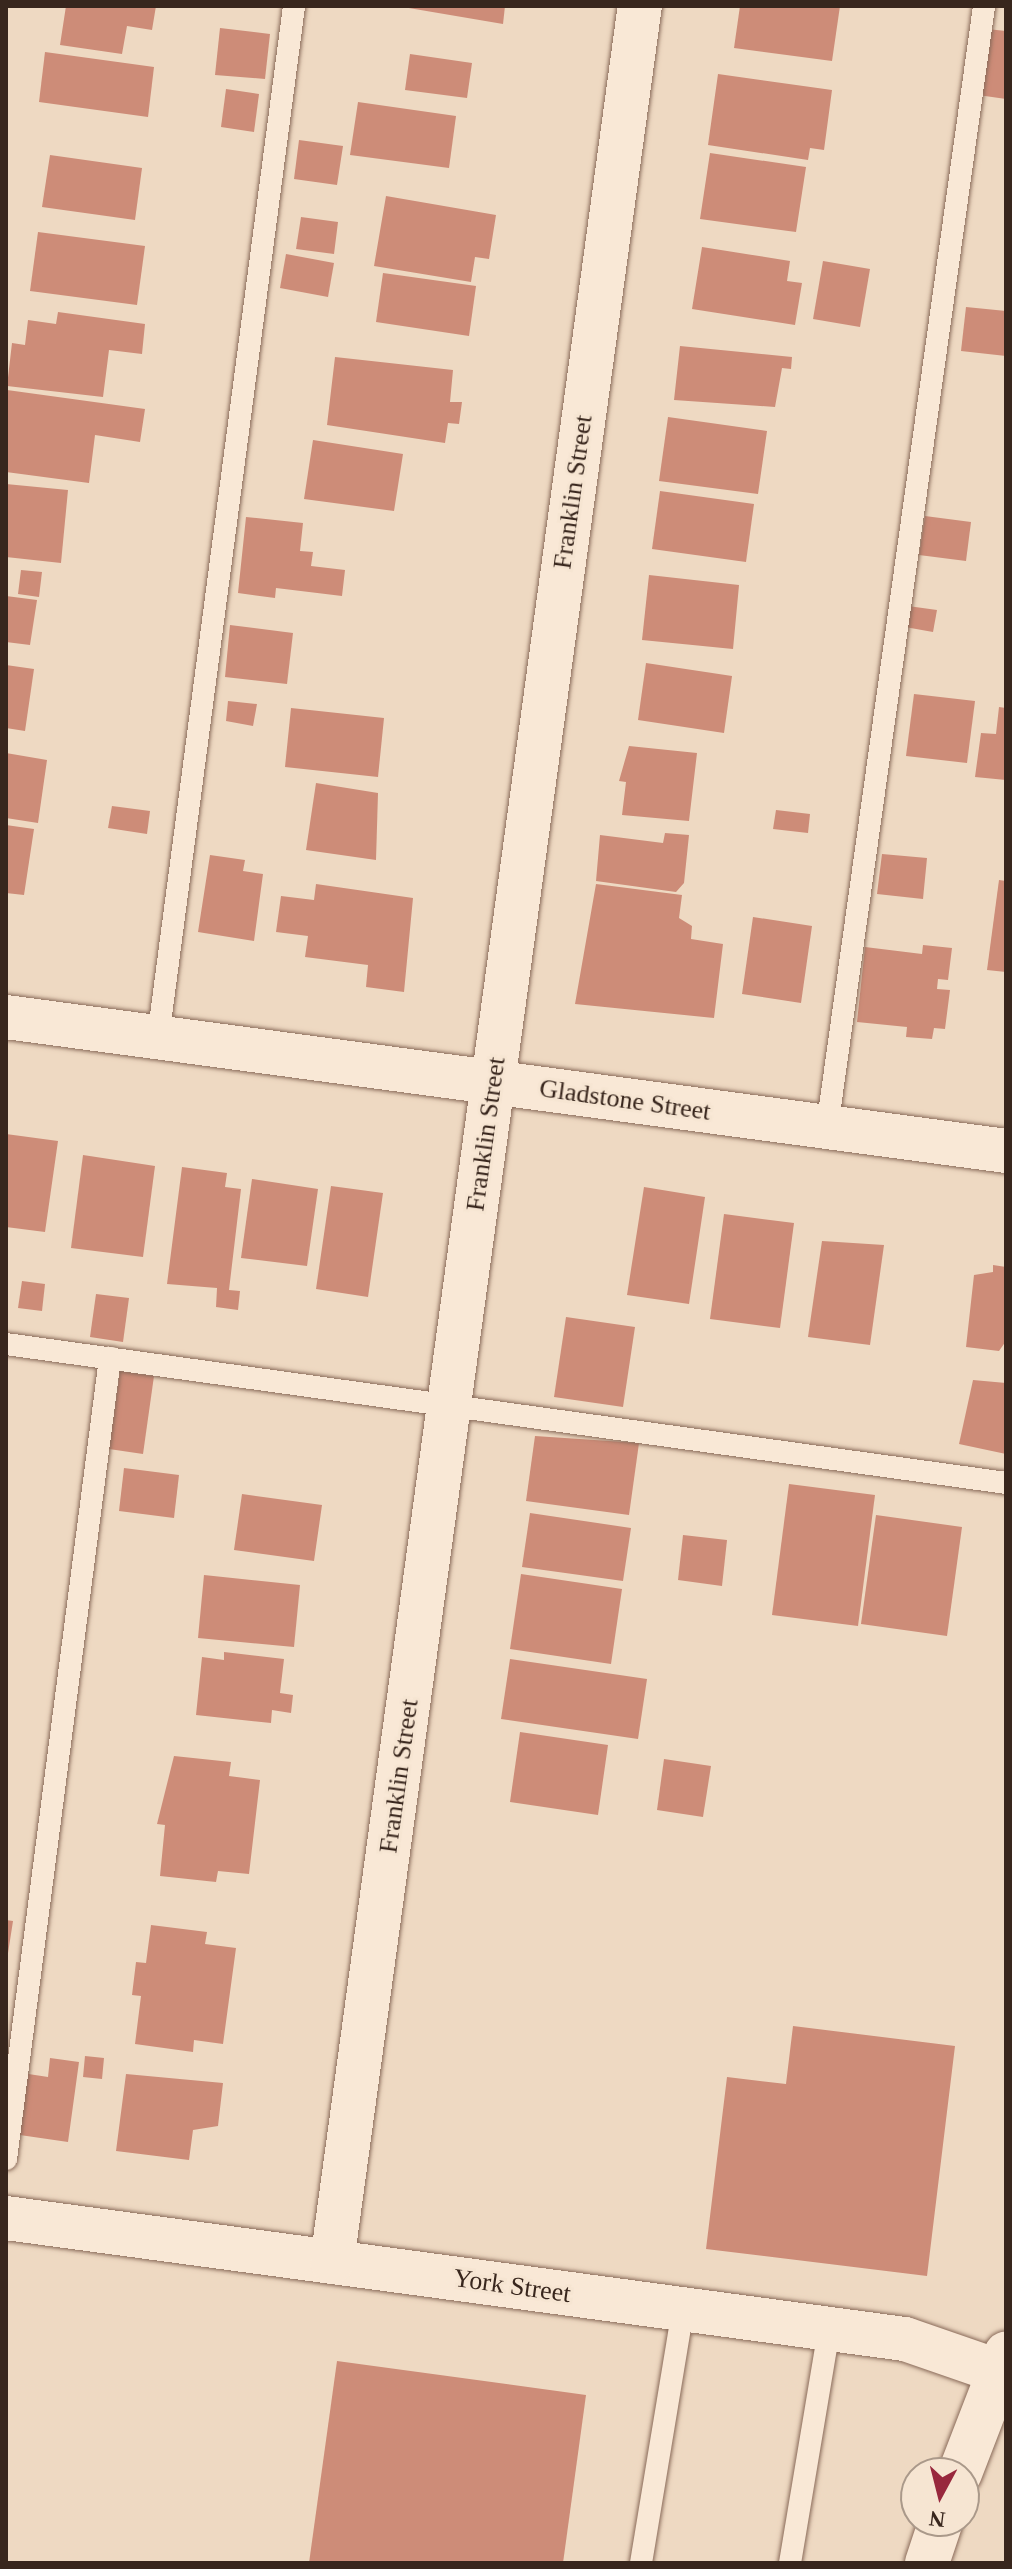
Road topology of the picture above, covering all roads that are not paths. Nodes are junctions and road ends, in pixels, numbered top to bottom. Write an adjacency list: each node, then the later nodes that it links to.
1 (294, 6): 5 (lane)
2 (640, 6): 6 (street, Franklin Street)
3 (984, 6): 7 (lane)
4 (6, 1017): 5 (street, Gladstone Street)
5 (158, 1038): 6 (street, Gladstone Street)
6 (493, 1083): 7 (street, Gladstone Street); 11 (street, Franklin Street)
7 (827, 1128): 8 (street, Gladstone Street)
8 (1006, 1151)
9 (6, 1344): 10 (lane)
10 (110, 1358): 11 (lane); 13 (lane)
11 (449, 1405): 12 (lane); 15 (street, Franklin Street)
12 (1006, 1483)
13 (6, 2159)
14 (6, 2218): 15 (street, York Street)
15 (332, 2262): 16 (street, York Street)
16 (683, 2309): 17 (street, York Street); 21 (lane)
17 (829, 2329): 18 (street, York Street); 22 (lane)
18 (1005, 2370): 19 (street)
19 (967, 2457)
20 (936, 2537): 23 (street)
21 (641, 2563)
22 (790, 2563)
23 (927, 2563)

